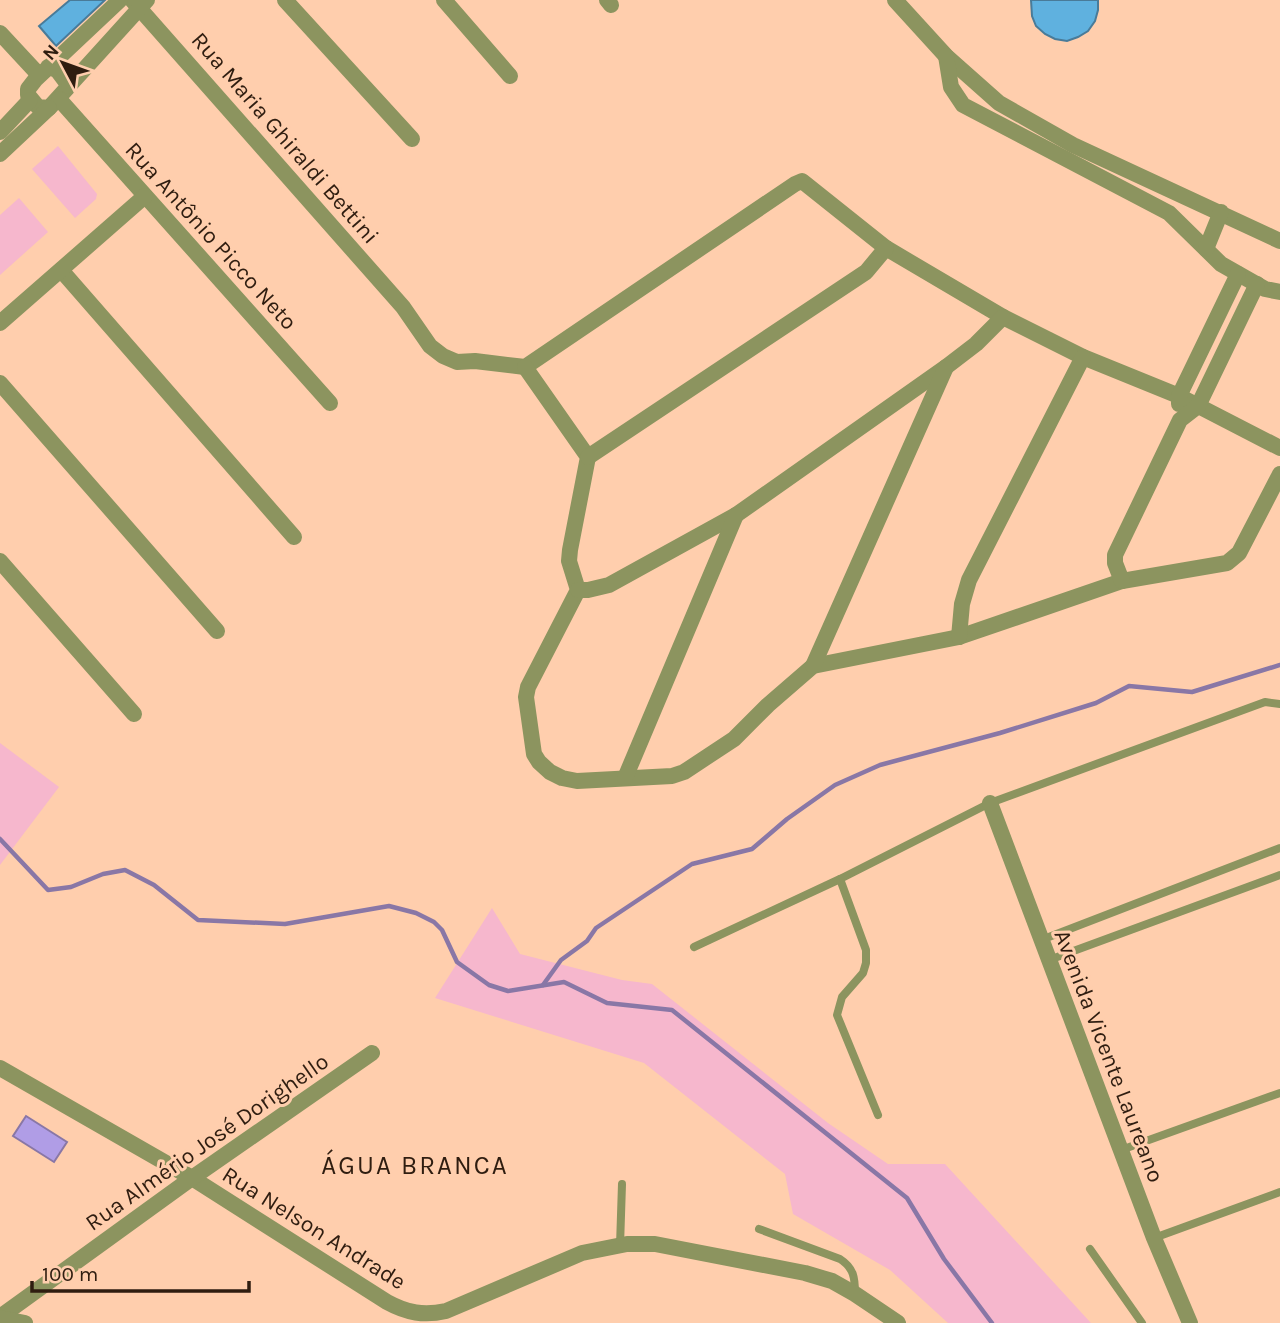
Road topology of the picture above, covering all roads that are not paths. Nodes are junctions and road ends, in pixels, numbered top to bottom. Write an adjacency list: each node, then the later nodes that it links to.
1 (120, 0): 8 (street)
2 (285, 0): 13 (street)
3 (444, 0): 9 (street)
4 (895, 0): 7 (street)
5 (140, 3): 10 (street); 27 (street, Rua Maria Ghiraldi Bettini)
6 (0, 33): 8 (street)
7 (946, 56): 16 (street); 19 (street)
8 (43, 71): 10 (street, Rua Antônio Picco Neto); 11 (street)
9 (510, 76)
10 (59, 98): 11 (street); 14 (street); 15 (street, Rua Antônio Picco Neto)
11 (30, 100): 12 (street)
12 (0, 132)
13 (412, 139)
14 (0, 155)
15 (145, 196): 20 (street); 31 (street, Rua Antônio Picco Neto)
16 (1221, 212): 17 (street); 19 (street)
17 (1280, 242)
18 (886, 248): 24 (street); 27 (street); 35 (street)
19 (1206, 248): 21 (street)
20 (61, 270): 25 (street); 38 (street)
21 (1238, 274): 22 (street); 30 (street)
22 (1257, 284): 23 (street); 32 (street)
23 (1280, 292)
24 (1003, 317): 26 (street); 28 (street)
25 (0, 323)
26 (1083, 357): 30 (street); 43 (street)
27 (525, 367): 35 (street)
28 (946, 367): 37 (street); 44 (street)
29 (0, 383): 42 (street)
30 (1178, 396): 32 (street); 33 (street)
31 (330, 403)
32 (1198, 406): 33 (street); 34 (street)
33 (1180, 420): 40 (street)
34 (1280, 447)
35 (588, 457): 41 (street)
36 (1280, 474): 40 (street)
37 (736, 515): 41 (street); 47 (street)
38 (294, 537)
39 (0, 561): 46 (street)
40 (1122, 581): 43 (street)
41 (578, 590): 47 (street)
42 (217, 631)
43 (960, 637): 44 (street)
44 (813, 666): 47 (street)
45 (1280, 704): 48 (lane)
46 (134, 714)
47 (625, 778)
48 (990, 803): 51 (lane); 52 (street, Avenida Vicente Laureano)
49 (1280, 848): 52 (lane)
50 (1280, 875): 54 (lane)
51 (840, 878): 53 (lane); 58 (lane)
52 (1041, 940): 54 (street, Avenida Vicente Laureano)
53 (694, 947)
54 (1049, 960): 59 (street, Avenida Vicente Laureano)
55 (372, 1053): 60 (street, Rua Almério José Dorighello)
56 (3, 1076): 60 (street, Rua Nelson Andrade)
57 (1280, 1093): 59 (lane)
58 (878, 1115)
59 (1121, 1150): 64 (street, Avenida Vicente Laureano)
60 (192, 1178): 65 (street, Rua Nelson Andrade); 68 (street, Rua Almério José Dorighello)
61 (622, 1184): 65 (lane)
62 (1280, 1192): 64 (lane)
63 (759, 1229): 67 (lane)
64 (1154, 1238): 72 (street, Avenida Vicente Laureano)
65 (620, 1245): 67 (street, Rua Nelson Andrade)
66 (1090, 1249): 71 (lane)
67 (855, 1294): 70 (street, Rua Nelson Andrade)
68 (0, 1318): 69 (street)
69 (25, 1323)
70 (898, 1323)
71 (1142, 1323)
72 (1190, 1323)

